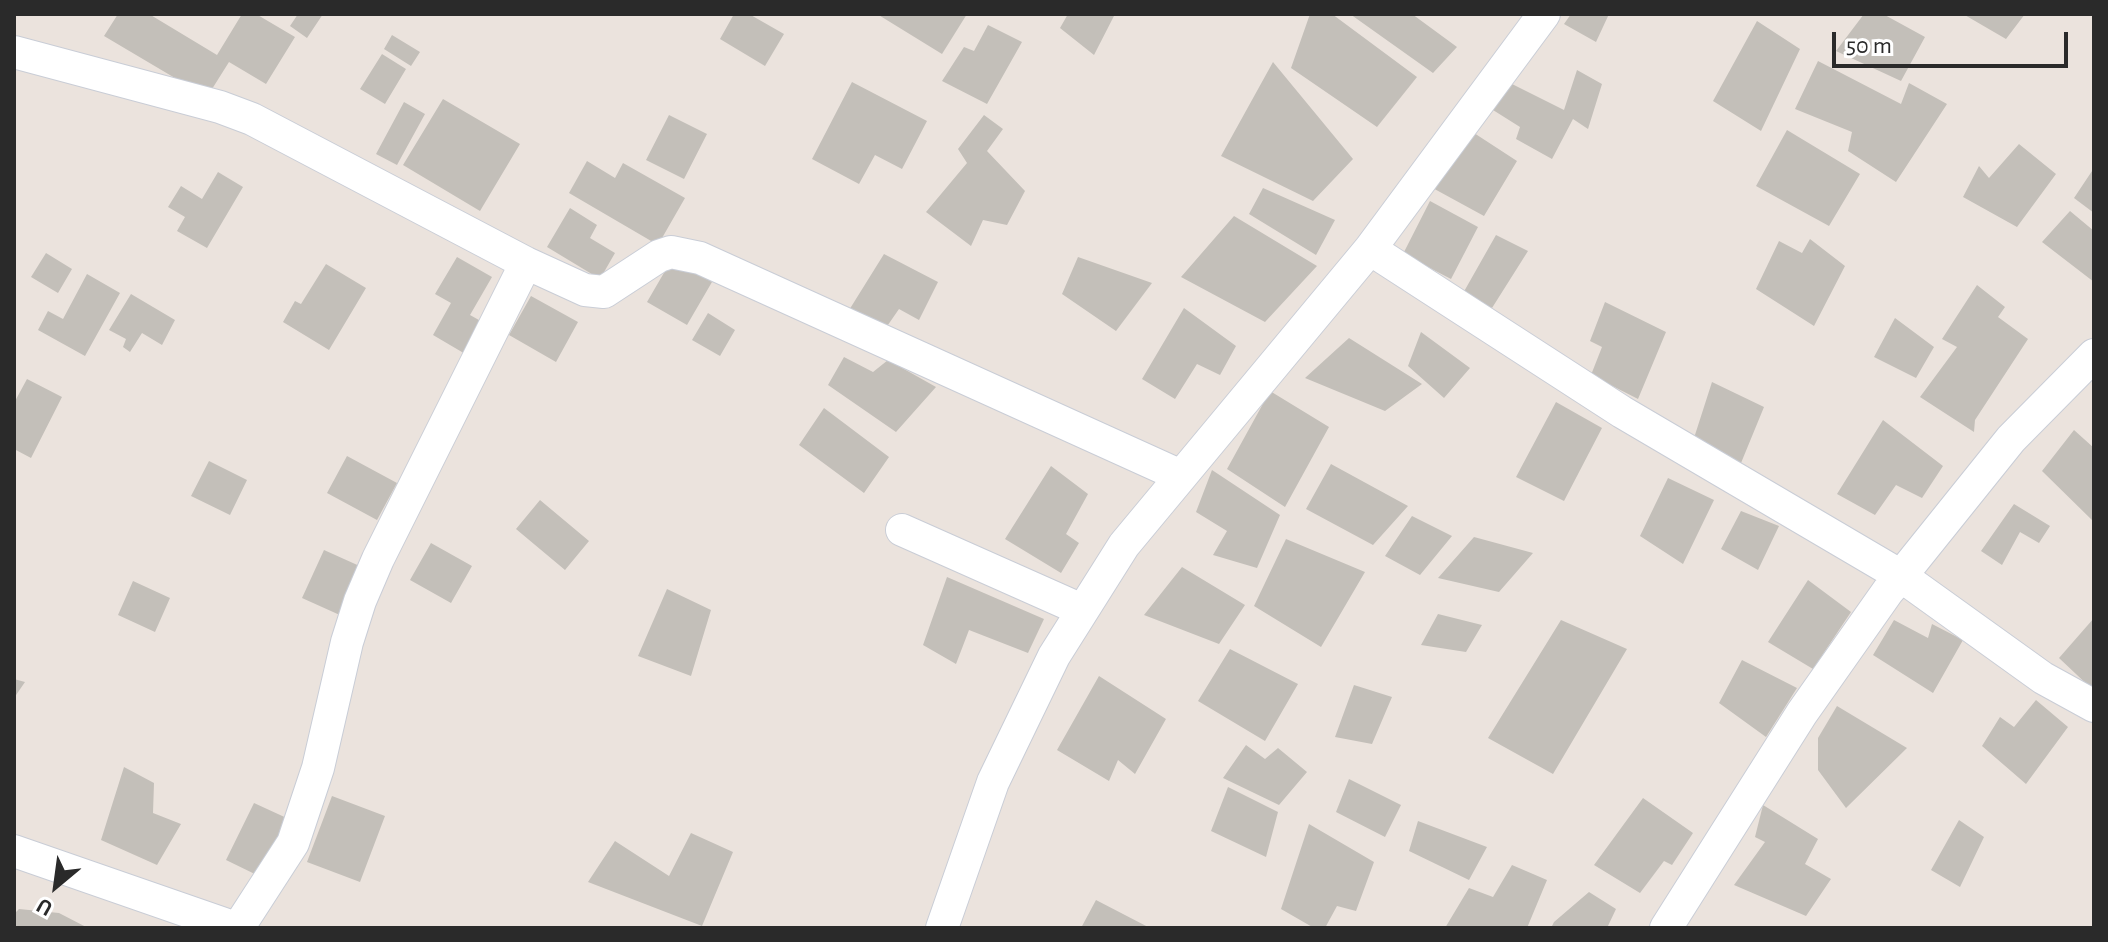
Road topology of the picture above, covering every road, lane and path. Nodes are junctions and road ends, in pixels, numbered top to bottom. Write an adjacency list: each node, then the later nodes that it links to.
1 (1544, 14): 3 (street)
2 (14, 52): 4 (street)
3 (1370, 249): 6 (street); 8 (street)
4 (526, 263): 6 (street); 12 (street)
5 (2094, 355): 8 (street)
6 (1181, 476): 9 (street)
7 (902, 530): 9 (street)
8 (1901, 576): 10 (street); 14 (street)
9 (1082, 610): 13 (street)
10 (2094, 706)
11 (14, 851): 12 (street)
12 (237, 928)
13 (942, 928)
14 (1666, 928)

